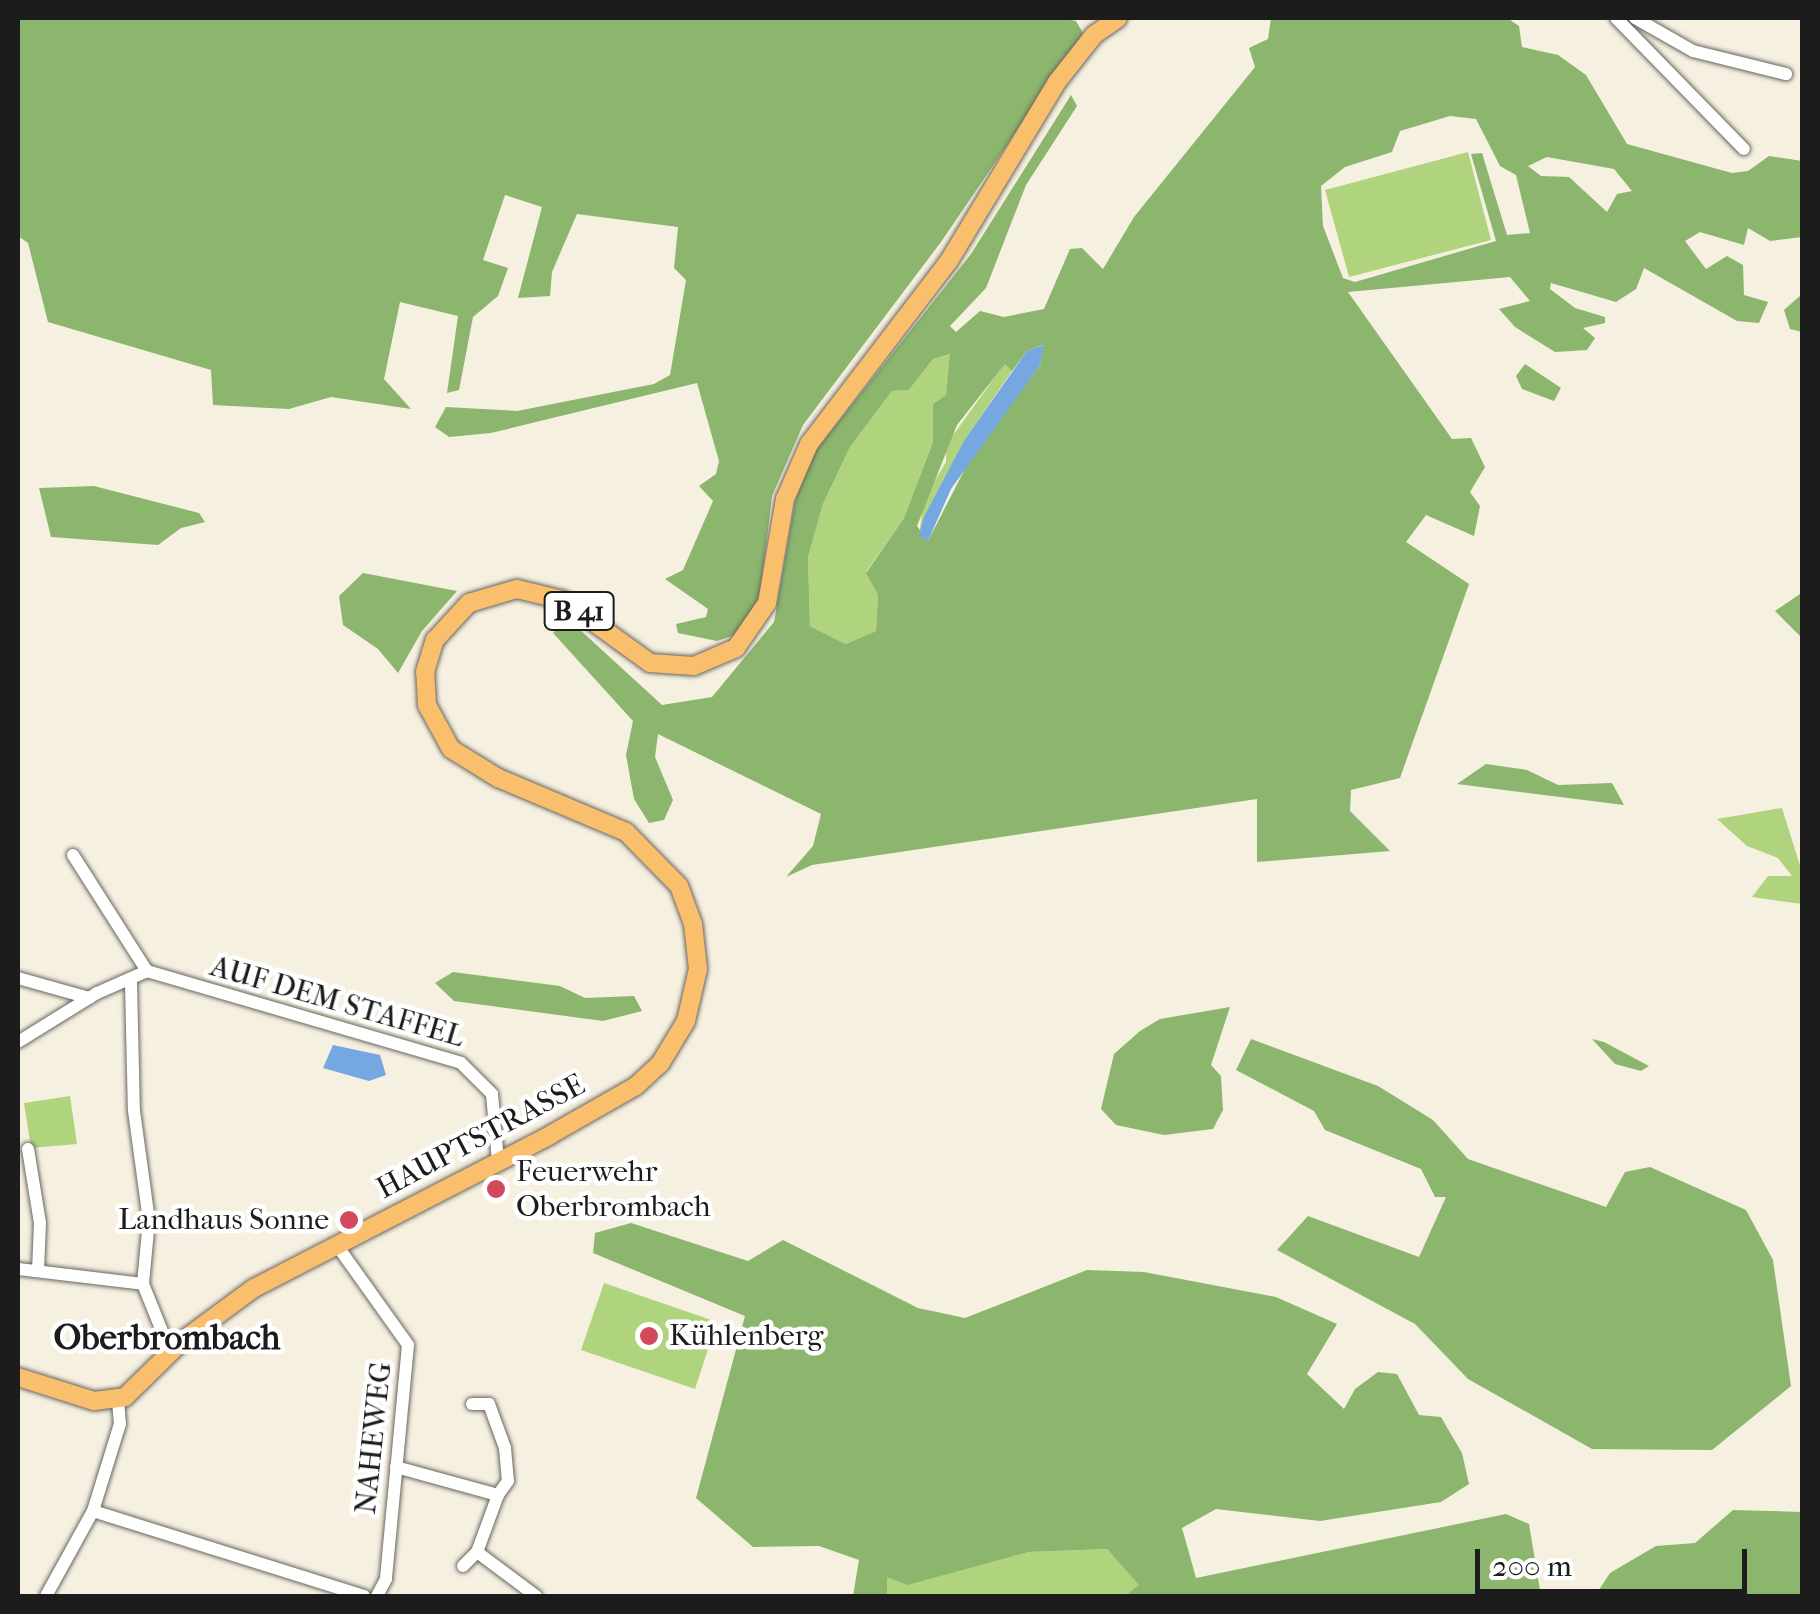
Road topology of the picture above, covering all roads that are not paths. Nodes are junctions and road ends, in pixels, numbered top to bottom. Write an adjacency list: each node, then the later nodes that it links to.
1 (1118, 18): 6 (main road, B 41)
2 (1134, 18): 6 (main road, B 41)
3 (1616, 18): 7 (street)
4 (1635, 18): 5 (street)
5 (1786, 74)
6 (1033, 126): 15 (main road, HAUPTSTRASSE / B 41)
7 (1744, 149)
8 (73, 854): 9 (street)
9 (148, 971): 11 (street); 15 (street, AUF DEM STAFFEL)
10 (18, 978): 12 (street)
11 (131, 983): 12 (street); 19 (street)
12 (89, 998): 13 (street)
13 (18, 1042)
14 (28, 1149): 18 (street)
15 (498, 1161): 16 (main road, HAUPTSTRASSE / B 41)
16 (336, 1244): 20 (main road, HAUPTSTRASSE / B 41); 24 (street, NAHEWEG)
17 (18, 1269): 18 (street)
18 (38, 1270): 19 (street)
19 (144, 1284): 20 (street)
20 (170, 1351): 22 (main road, HAUPTSTRASSE / B 41)
21 (18, 1377): 22 (main road)
22 (118, 1400): 26 (street)
23 (472, 1404): 25 (street)
24 (396, 1466): 25 (street); 31 (street, NAHEWEG)
25 (498, 1495): 27 (street)
26 (93, 1510): 29 (street); 30 (street)
27 (477, 1552): 28 (street); 32 (street)
28 (463, 1566)
29 (49, 1592)
30 (364, 1596)
31 (377, 1596)
32 (536, 1596)

